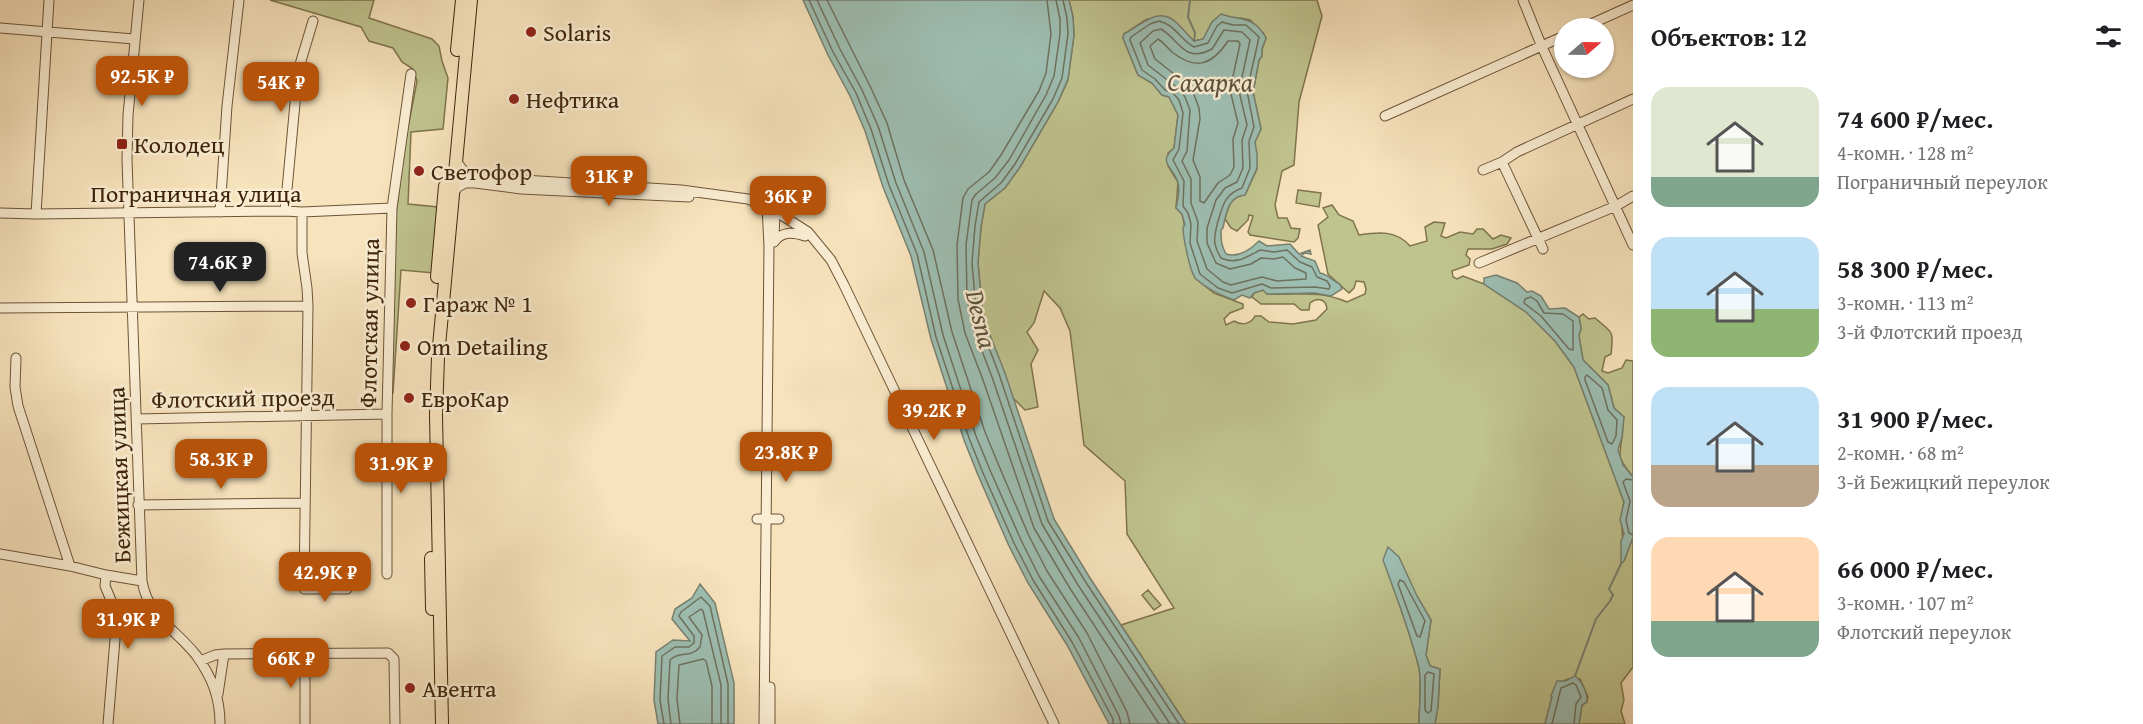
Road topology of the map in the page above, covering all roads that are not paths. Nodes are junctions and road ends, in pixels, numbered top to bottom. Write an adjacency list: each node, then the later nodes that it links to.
1 (49, 0): 11 (street)
2 (139, 0): 12 (street, Бежицкая улица)
3 (239, 0): 28 (street)
4 (462, 0): 63 (main road)
5 (471, 0): 19 (main road)
6 (1523, 0): 14 (street)
7 (1633, 5): 8 (street)
8 (1604, 18)
9 (313, 21): 26 (street)
10 (0, 28): 11 (street)
11 (45, 33): 12 (street); 32 (street)
12 (134, 39): 31 (street, Бежицкая улица)
13 (1554, 41): 14 (street)
14 (1542, 46): 17 (street); 18 (street)
15 (411, 74): 25 (street, Флотская улица)
16 (1633, 99): 18 (street)
17 (1385, 116)
18 (1578, 124): 20 (street); 24 (street)
19 (455, 156): 22 (main road); 27 (street)
20 (1502, 162): 21 (street); 34 (street)
21 (1483, 170)
22 (453, 193): 27 (street); 64 (main road)
23 (1633, 196): 24 (street)
24 (1616, 207): 34 (street); 36 (street)
25 (392, 208): 29 (street, Пограничная улица); 43 (street, Флотская улица)
26 (285, 211): 28 (street, Пограничная улица); 29 (street, Пограничная улица)
27 (769, 211): 33 (street); 35 (street); 35 (street); 68 (street)
28 (220, 212): 31 (street, Пограничная улица)
29 (302, 212): 40 (street)
30 (0, 213): 32 (street, Пограничная улица)
31 (129, 213): 32 (street, Пограничная улица); 39 (street, Бежицкая улица)
32 (36, 214)
33 (805, 236): 35 (street); 67 (street)
34 (1538, 237): 37 (street); 38 (street)
35 (772, 242): 48 (street)
36 (1633, 245)
37 (1543, 249)
38 (1479, 263)
39 (133, 306): 40 (street); 41 (street); 45 (street, Бежицкая улица)
40 (308, 306): 44 (street)
41 (0, 308)
42 (15, 358): 50 (street)
43 (387, 414): 44 (street, Флотский проезд); 51 (street, Флотская улица)
44 (307, 417): 45 (street, Флотский проезд); 46 (street)
45 (136, 419): 47 (street, Бежицкая улица)
46 (305, 503): 47 (street); 54 (street)
47 (138, 505): 53 (street, Бежицкая улица)
48 (769, 519): 65 (street); 66 (street)
49 (0, 554): 50 (street)
50 (70, 566): 52 (street)
51 (387, 574)
52 (106, 575): 53 (street); 59 (street)
53 (142, 581): 57 (street, Бежицкая улица)
54 (347, 589)
55 (224, 654): 56 (street); 57 (street); 58 (street)
56 (305, 654): 61 (street); 62 (street)
57 (200, 661): 58 (street, Бежицкая улица)
58 (218, 696): 60 (street, Бежицкая улица)
59 (108, 724)
60 (220, 724)
61 (304, 724)
62 (395, 724)
63 (434, 724)
64 (442, 724)
65 (764, 724)
66 (770, 724)
67 (1049, 724)
68 (1054, 724)

